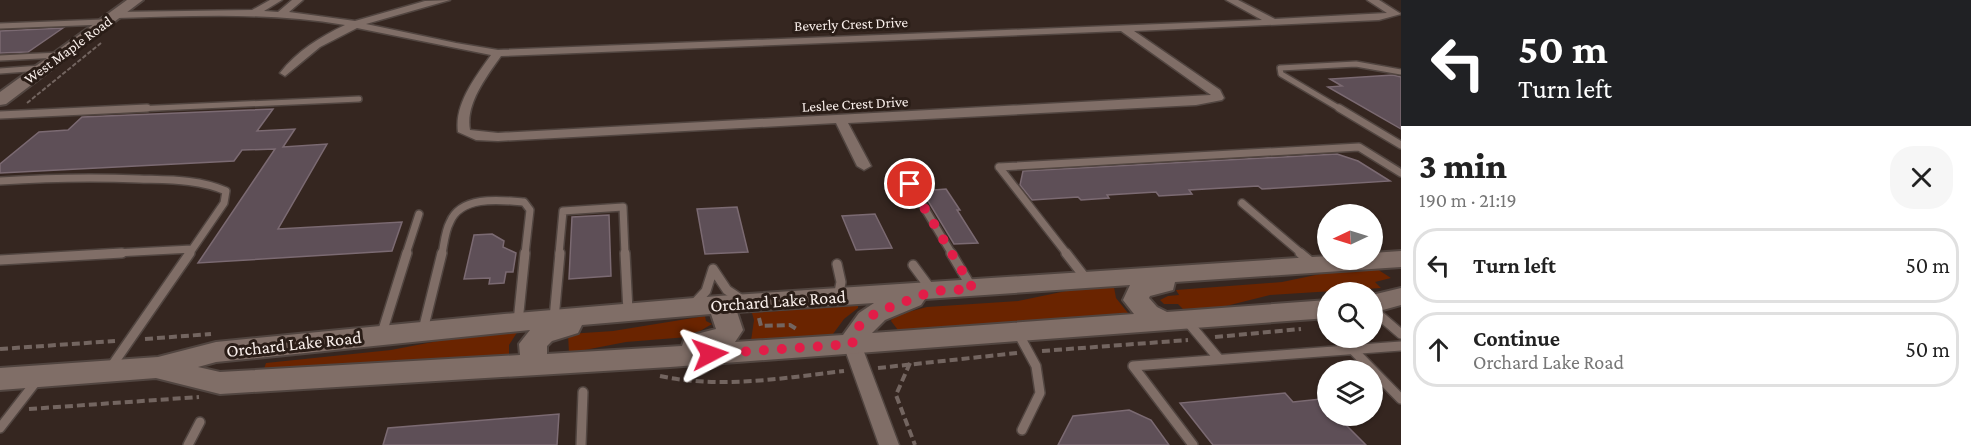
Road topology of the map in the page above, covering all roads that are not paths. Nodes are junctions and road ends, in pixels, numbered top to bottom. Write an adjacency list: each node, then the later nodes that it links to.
1 (136, 0): 9 (main road, West Maple Road)
2 (277, 0): 7 (street, Beverly Crest Drive)
3 (298, 0): 8 (street)
4 (445, 0): 11 (street)
5 (1231, 0): 10 (street)
6 (1372, 0): 10 (street, Beverly Crest Drive)
7 (254, 13): 8 (street, Beverly Crest Drive); 9 (street, Beverly Crest Drive)
8 (280, 14): 11 (street, Beverly Crest Drive)
9 (110, 19): 12 (lane); 15 (main road, West Maple Road)
10 (1271, 21): 13 (street, Beverly Crest Drive)
11 (358, 25): 14 (street, Beverly Crest Drive); 20 (street)
12 (0, 26)
13 (1123, 28): 14 (street, Beverly Crest Drive); 24 (street, Leslee Crest Drive)
14 (498, 53): 24 (street, Leslee Crest Drive)
15 (60, 55): 16 (lane); 17 (main road, West Maple Road)
16 (0, 58)
17 (43, 68): 18 (lane); 22 (main road, West Maple Road)
18 (0, 70)
19 (1401, 72): 25 (lane)
20 (285, 73)
21 (359, 99): 23 (lane)
22 (0, 100)
23 (0, 115)
24 (840, 120): 26 (street)
25 (1401, 145)
26 (864, 166)
27 (1401, 173): 39 (lane)
28 (0, 181): 32 (lane)
29 (929, 182): 40 (lane)
30 (1242, 203): 37 (lane)
31 (418, 214): 57 (lane)
32 (192, 249): 33 (lane); 67 (lane)
33 (0, 260)
34 (1395, 263): 37 (main road, Orchard Lake Road)
35 (837, 264): 43 (lane)
36 (913, 265): 41 (lane)
37 (1315, 265): 38 (main road, Orchard Lake Road)
38 (1203, 273): 39 (main road, Orchard Lake Road); 53 (main road)
39 (1088, 281): 40 (main road, Orchard Lake Road)
40 (973, 289): 41 (main road, Orchard Lake Road)
41 (933, 291): 43 (main road, Orchard Lake Road); 60 (main road)
42 (1401, 296): 44 (main road)
43 (838, 297): 48 (main road, Orchard Lake Road)
44 (1383, 302)
45 (1401, 303): 46 (main road)
46 (1383, 305)
47 (705, 306): 48 (main road, Orchard Lake Road); 48 (lane); 50 (main road, Orchard Lake Road); 64 (main road)
48 (752, 309)
49 (1317, 310): 53 (main road, Orchard Lake Road)
50 (624, 313): 52 (main road, Orchard Lake Road); 52 (lane); 65 (main road)
51 (1383, 317): 58 (lane)
52 (554, 319): 54 (main road, Orchard Lake Road)
53 (1174, 320): 56 (main road, Orchard Lake Road); 63 (lane)
54 (518, 322): 55 (main road, Orchard Lake Road); 55 (lane)
55 (423, 330): 57 (main road, Orchard Lake Road)
56 (1018, 332): 60 (main road, Orchard Lake Road); 75 (lane)
57 (381, 334): 59 (main road, Orchard Lake Road)
58 (1401, 334)
59 (308, 342): 66 (main road, Orchard Lake Road); 70 (main road)
60 (852, 344): 64 (main road, Orchard Lake Road); 78 (street)
61 (1401, 346): 62 (lane)
62 (1353, 350): 63 (lane); 72 (lane)
63 (1219, 358): 79 (lane)
64 (584, 362): 65 (main road, Orchard Lake Road)
65 (534, 365): 70 (main road, Orchard Lake Road)
66 (158, 367): 67 (main road, Orchard Lake Road); 70 (main road, Orchard Lake Road)
67 (108, 371): 68 (main road, Orchard Lake Road)
68 (41, 376): 69 (main road, Orchard Lake Road); 74 (lane)
69 (0, 379)
70 (220, 383)
71 (583, 392): 77 (lane)
72 (1401, 399)
73 (200, 422): 76 (lane)
74 (0, 428)
75 (1022, 429)
76 (188, 445)
77 (581, 445)
78 (889, 445)
79 (1193, 445)

